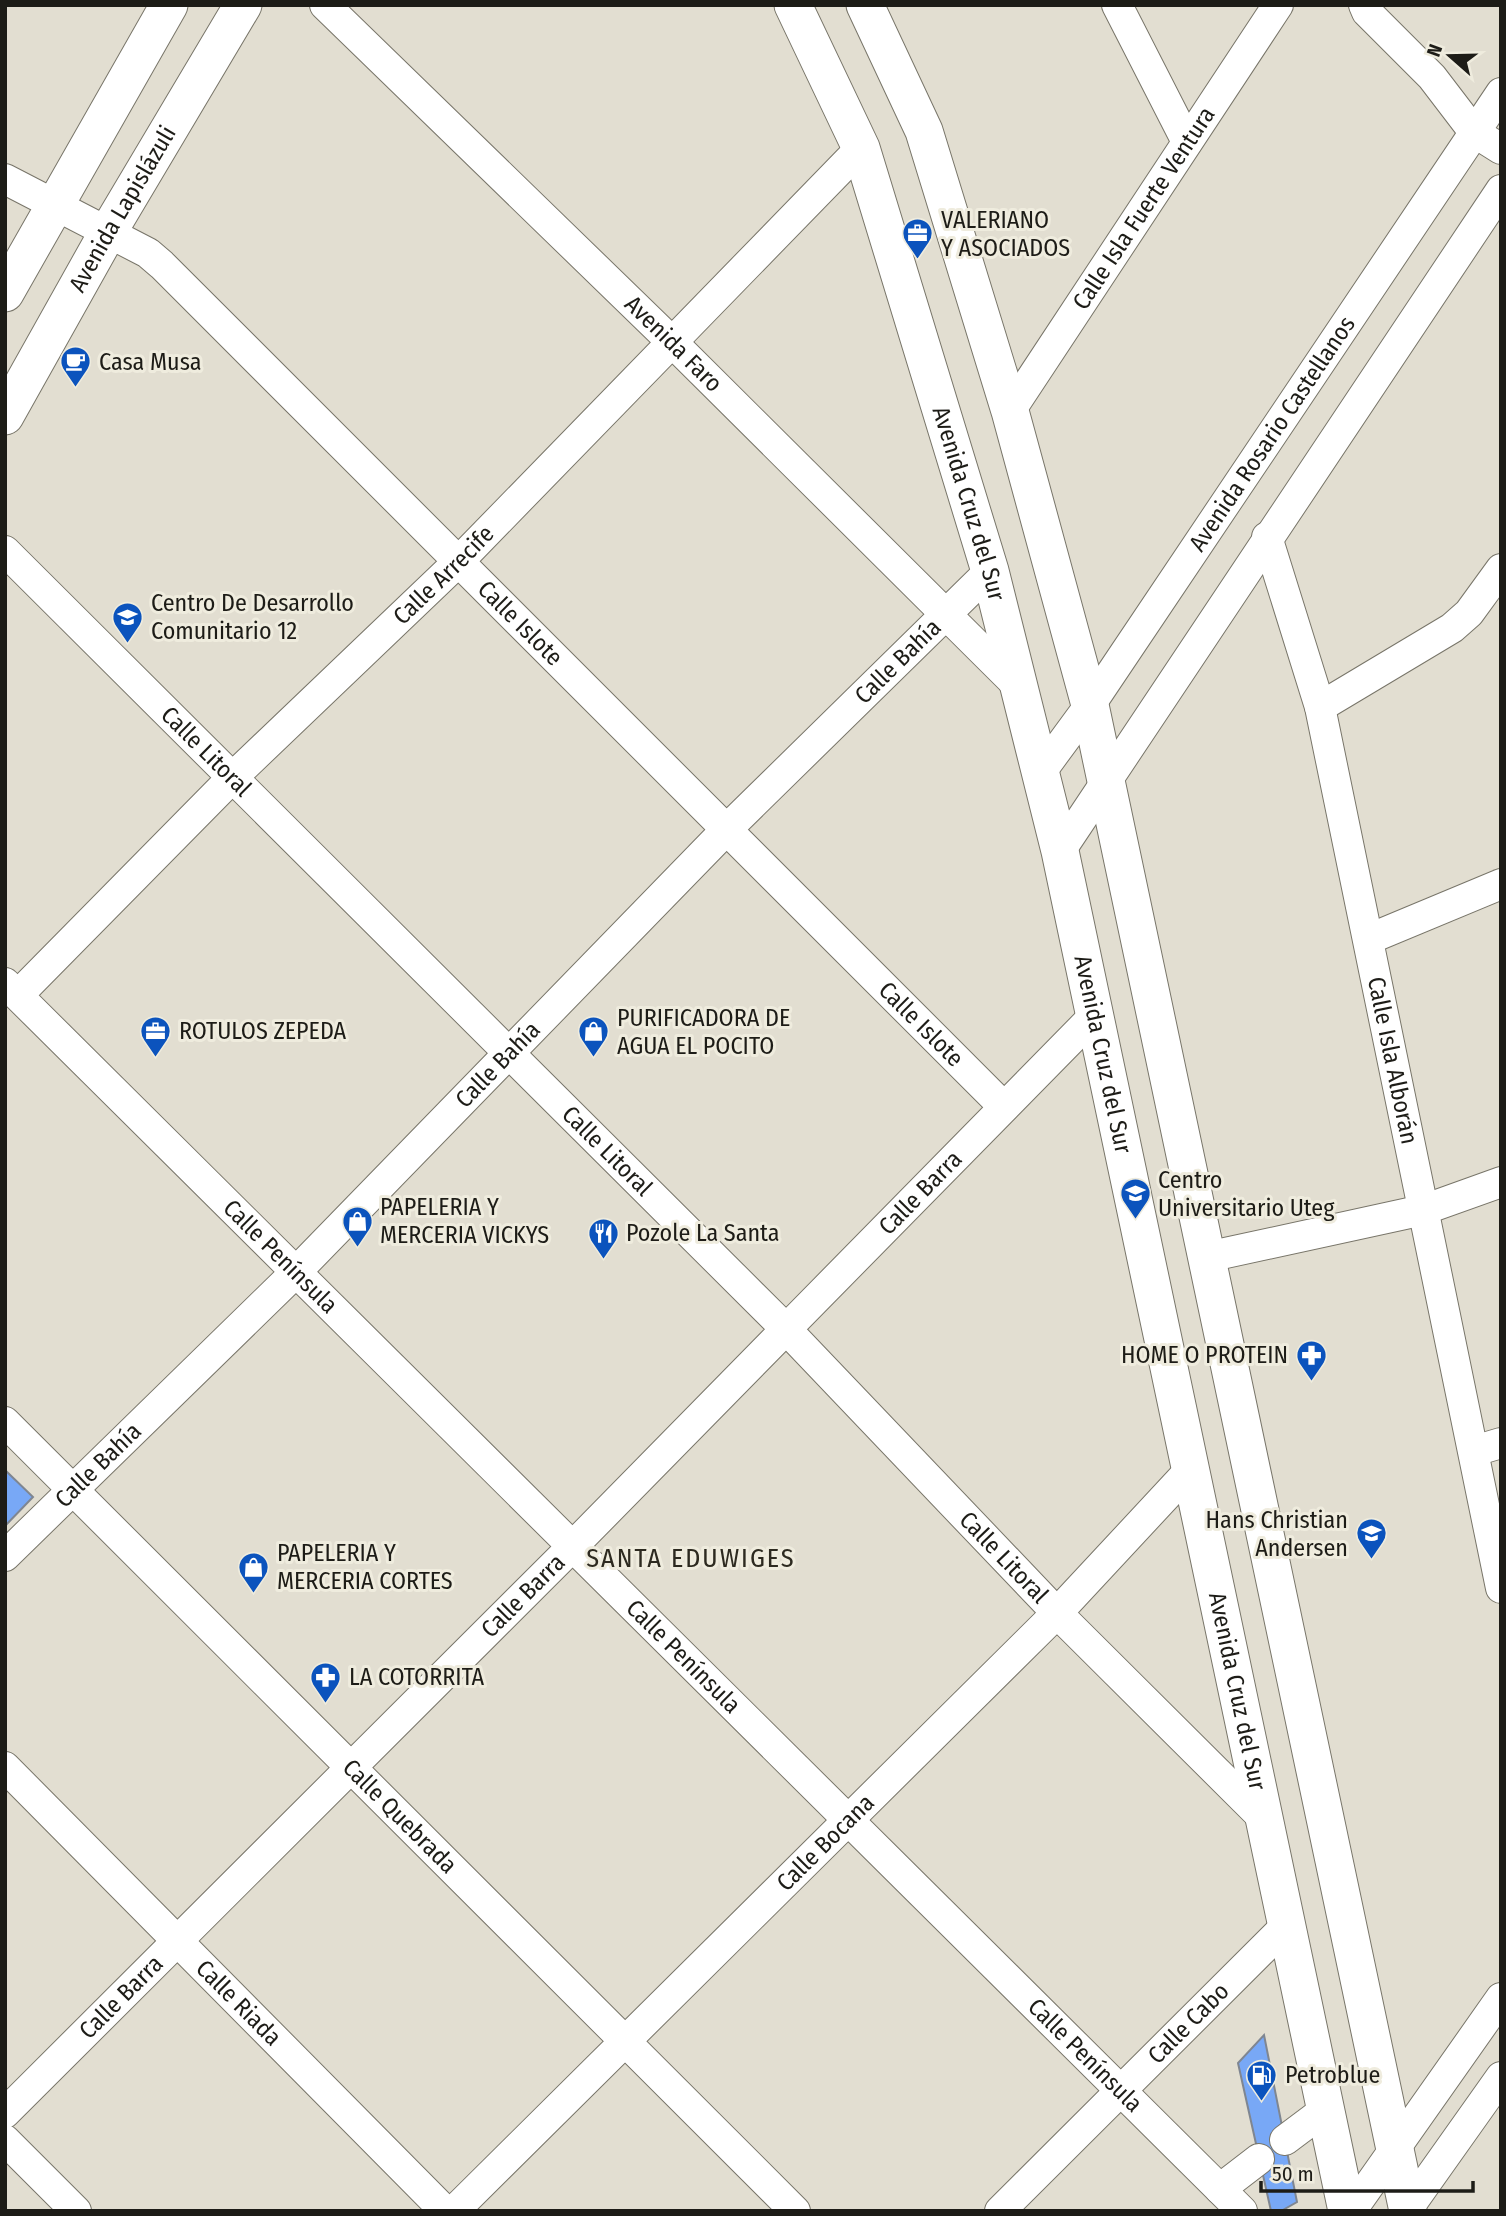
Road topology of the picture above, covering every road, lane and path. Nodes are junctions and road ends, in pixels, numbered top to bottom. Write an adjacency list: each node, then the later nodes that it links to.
1 (169, 5): 16 (main road)
2 (243, 5): 17 (main road, Avenida Lapislázuli)
3 (325, 5): 19 (street, Avenida Faro)
4 (777, 5): 9 (street)
5 (865, 5): 20 (main road)
6 (1117, 5): 11 (street)
7 (1278, 5): 11 (street, Calle Isla Fuerte Ventura)
8 (1364, 5): 10 (street)
9 (799, 18): 12 (main road, Avenida Cruz del Sur)
10 (1491, 112): 13 (street); 29 (street, Avenida Rosario Castellanos)
11 (1187, 142): 20 (street, Calle Isla Fuerte Ventura)
12 (861, 148): 19 (street, Calle Arrecife); 26 (main road, Avenida Cruz del Sur)
13 (1501, 149)
14 (5, 179): 16 (street, Calle Islote)
15 (1501, 190): 22 (street)
16 (55, 205): 17 (street, Calle Islote); 18 (main road)
17 (108, 232): 21 (main road, Avenida Lapislázuli); 24 (street, Calle Islote)
18 (5, 293)
19 (672, 342): 24 (street, Calle Arrecife); 27 (street, Avenida Faro)
20 (1010, 411): 29 (main road)
21 (5, 416)
22 (1267, 537): 30 (street, Calle Isla Alborán); 33 (street)
23 (5, 551): 32 (street, Calle Litoral)
24 (458, 562): 32 (street, Calle Arrecife); 34 (street, Calle Islote)
25 (1501, 569): 30 (street)
26 (989, 570): 27 (street, Calle Bahía); 28 (main road, Avenida Cruz del Sur)
27 (947, 613): 28 (street, Avenida Faro); 34 (street, Calle Bahía)
28 (1020, 688): 31 (main road, Avenida Cruz del Sur)
29 (1090, 705): 31 (street, Avenida Rosario Castellanos); 33 (main road)
30 (1320, 707): 37 (street, Calle Isla Alborán)
31 (1040, 773): 35 (main road, Avenida Cruz del Sur)
32 (234, 776): 38 (street, Calle Arrecife); 40 (street, Calle Litoral)
33 (1106, 780): 35 (street); 44 (main road)
34 (725, 831): 40 (street, Calle Bahía); 41 (street, Calle Islote)
35 (1060, 851): 39 (main road, Avenida Cruz del Sur)
36 (1501, 884): 37 (street)
37 (1369, 939): 43 (street, Calle Isla Alborán)
38 (12, 989): 45 (street, Calle Península)
39 (1094, 1016): 41 (street, Calle Barra); 49 (main road, Avenida Cruz del Sur)
40 (508, 1051): 45 (street, Calle Bahía); 46 (street, Calle Litoral)
41 (1004, 1107): 46 (street, Calle Barra)
42 (1501, 1182): 43 (street)
43 (1423, 1210): 44 (street); 48 (street, Calle Isla Alborán)
44 (1207, 1257): 69 (main road)
45 (296, 1272): 50 (street, Calle Bahía); 51 (street, Calle Península)
46 (786, 1329): 51 (street, Calle Barra); 54 (street, Calle Litoral)
47 (5, 1422): 50 (street, Calle Quebrada)
48 (1487, 1447): 53 (street, Calle Isla Alborán)
49 (1191, 1469): 54 (street, Calle Bocana); 57 (main road, Avenida Cruz del Sur)
50 (74, 1488): 52 (street, Calle Bahía); 56 (street, Calle Quebrada)
51 (572, 1546): 56 (street, Calle Barra); 58 (street, Calle Península)
52 (5, 1556)
53 (1501, 1588)
54 (1057, 1613): 57 (street, Calle Litoral); 58 (street, Calle Bocana)
55 (5, 1767): 60 (street, Calle Riada)
56 (353, 1767): 60 (street, Calle Barra); 62 (street, Calle Quebrada)
57 (1262, 1817): 59 (main road, Avenida Cruz del Sur)
58 (846, 1819): 62 (street, Calle Bocana); 64 (street, Calle Península)
59 (1287, 1924): 64 (street, Calle Cabo); 65 (main road, Avenida Cruz del Sur)
60 (178, 1941): 66 (street, Calle Barra); 74 (street, Calle Riada)
61 (1501, 1998): 69 (street)
62 (625, 2040): 75 (street, Calle Bocana); 76 (street, Calle Quebrada)
63 (1501, 2077): 72 (street)
64 (1122, 2092): 71 (street, Calle Península); 77 (street, Calle Cabo)
65 (1325, 2110): 68 (street); 79 (main road, Avenida Cruz del Sur)
66 (5, 2113)
67 (5, 2140): 73 (street)
68 (1285, 2140)
69 (1396, 2151): 72 (main road); 79 (street)
70 (1259, 2159): 71 (street)
71 (1220, 2189): 78 (street, Calle Península)
72 (1407, 2210)
73 (76, 2211)
74 (445, 2211)
75 (454, 2211)
76 (795, 2211)
77 (1000, 2211)
78 (1242, 2211)
79 (1349, 2211)

